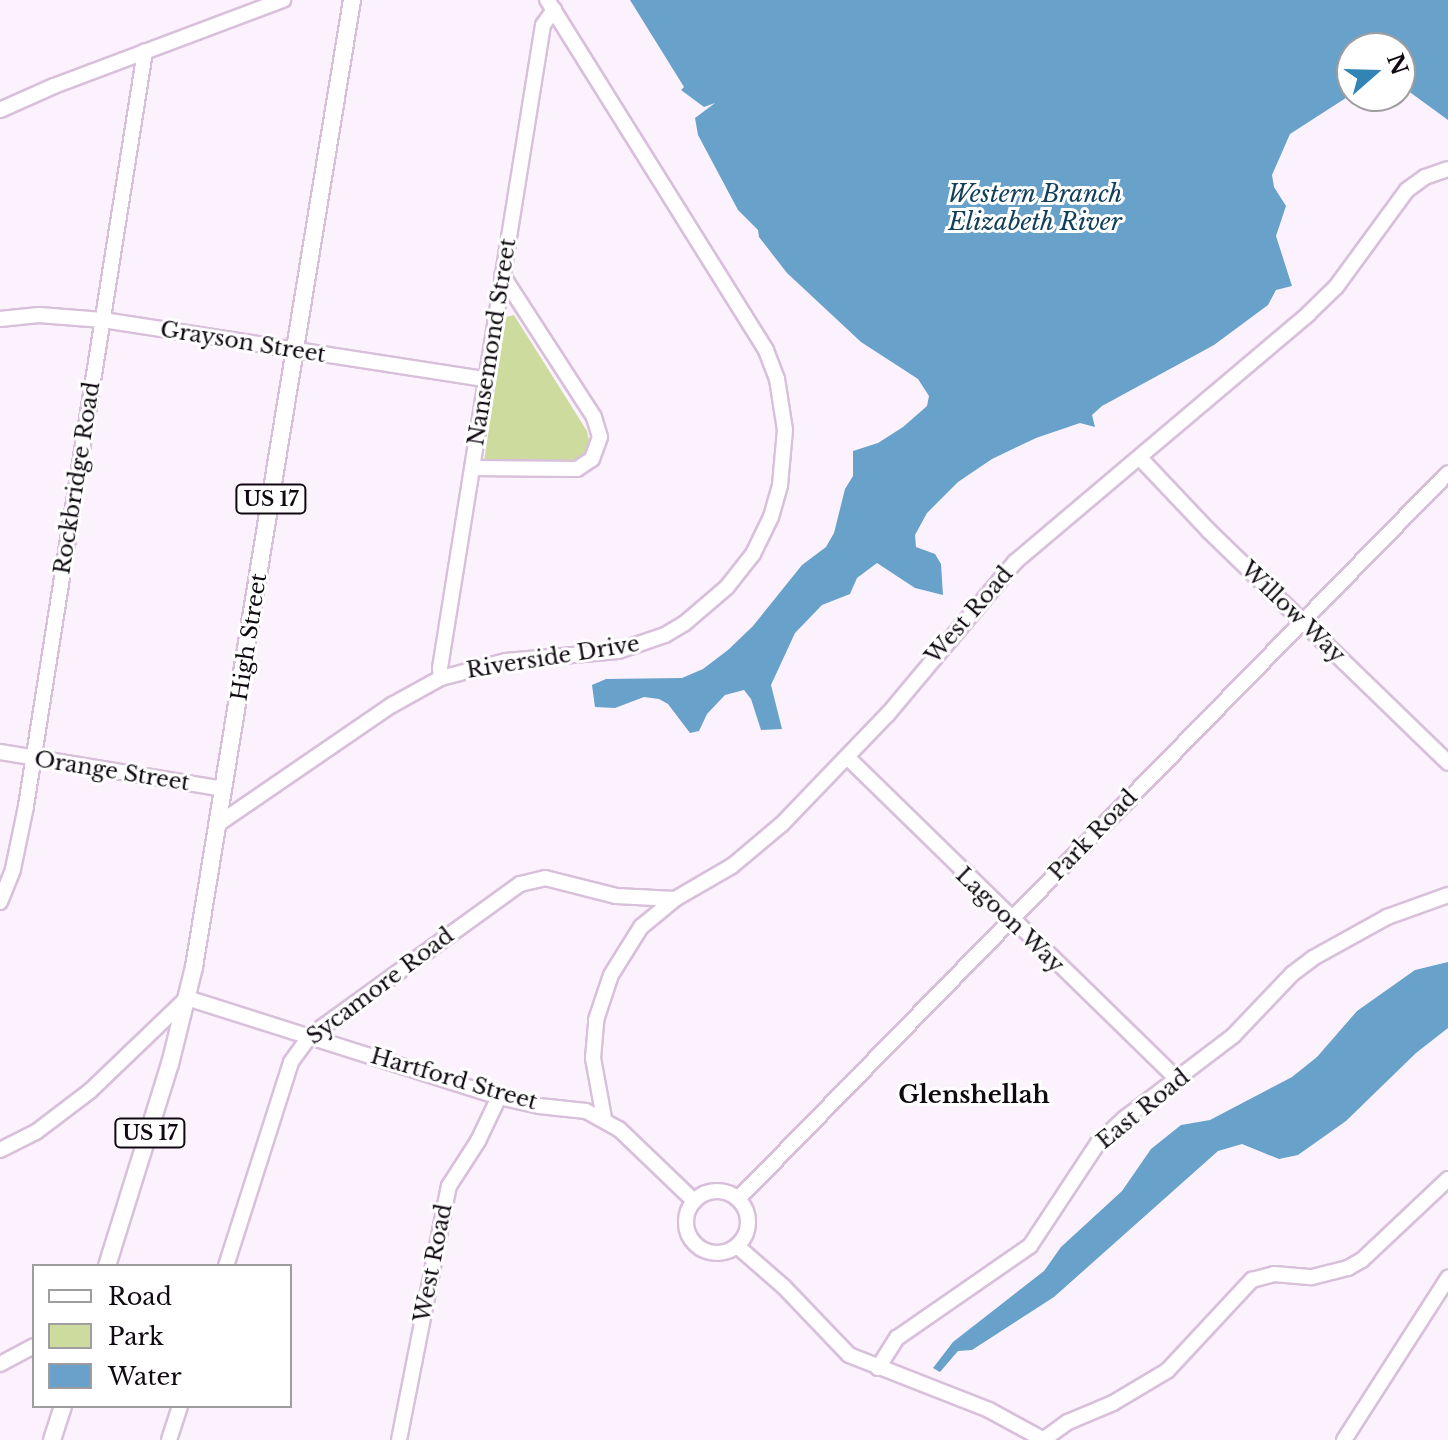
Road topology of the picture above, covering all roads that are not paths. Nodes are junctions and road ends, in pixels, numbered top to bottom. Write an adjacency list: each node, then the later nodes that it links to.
1 (283, 0): 4 (street)
2 (352, 0): 10 (main road, High Street / US 17)
3 (550, 5): 7 (street, Nansemond Street); 16 (street, Riverside Drive)
4 (145, 51): 5 (street); 9 (street, Rockbridge Road)
5 (0, 110)
6 (1448, 169): 12 (street, West Road)
7 (502, 275): 11 (street, Nansemond Street); 13 (street)
8 (0, 319): 9 (street, Grayson Street)
9 (103, 320): 10 (street, Grayson Street); 19 (street, Rockbridge Road)
10 (294, 351): 11 (street, Grayson Street); 21 (main road, High Street / US 17)
11 (486, 379): 13 (street, Nansemond Street)
12 (1140, 458): 15 (street, Willow Way); 18 (street, West Road)
13 (472, 468): 16 (street, Nansemond Street)
14 (1448, 473): 15 (street, Park Road)
15 (1302, 621): 20 (street, Willow Way); 26 (street, Park Road)
16 (441, 678): 22 (street, Riverside Drive)
17 (0, 752): 19 (street, Orange Street)
18 (847, 757): 24 (street, West Road); 26 (street, Lagoon Way)
19 (34, 758): 21 (street, Orange Street); 25 (street, Rockbridge Road)
20 (1448, 763)
21 (224, 789): 22 (main road, High Street / US 17)
22 (218, 824): 27 (main road, High Street / US 17)
23 (1448, 895): 29 (street, East Road)
24 (675, 899): 28 (street, Sycamore Road); 31 (street, West Road)
25 (0, 902)
26 (1011, 920): 29 (street, Lagoon Way); 34 (street, Park Road)
27 (187, 998): 28 (street, Hartford Street); 32 (street); 37 (main road, High Street / US 17)
28 (310, 1036): 30 (street, Hartford Street); 38 (street, Sycamore Road)
29 (1177, 1079): 42 (street, East Road)
30 (499, 1097): 31 (street, Hartford Street); 47 (street, West Road)
31 (604, 1118): 35 (street, Hartford Street)
32 (0, 1150)
33 (1448, 1179): 48 (street)
34 (738, 1199): 35 (street); 36 (street)
35 (694, 1201): 36 (street)
36 (737, 1246): 42 (street)
37 (108, 1264)
38 (227, 1264)
39 (1448, 1278): 49 (street)
40 (32, 1347): 41 (street)
41 (0, 1364)
42 (878, 1368): 48 (street)
43 (62, 1408): 45 (main road)
44 (179, 1408): 46 (street)
45 (52, 1440)
46 (169, 1440)
47 (399, 1440)
48 (1043, 1440)
49 (1344, 1440)

